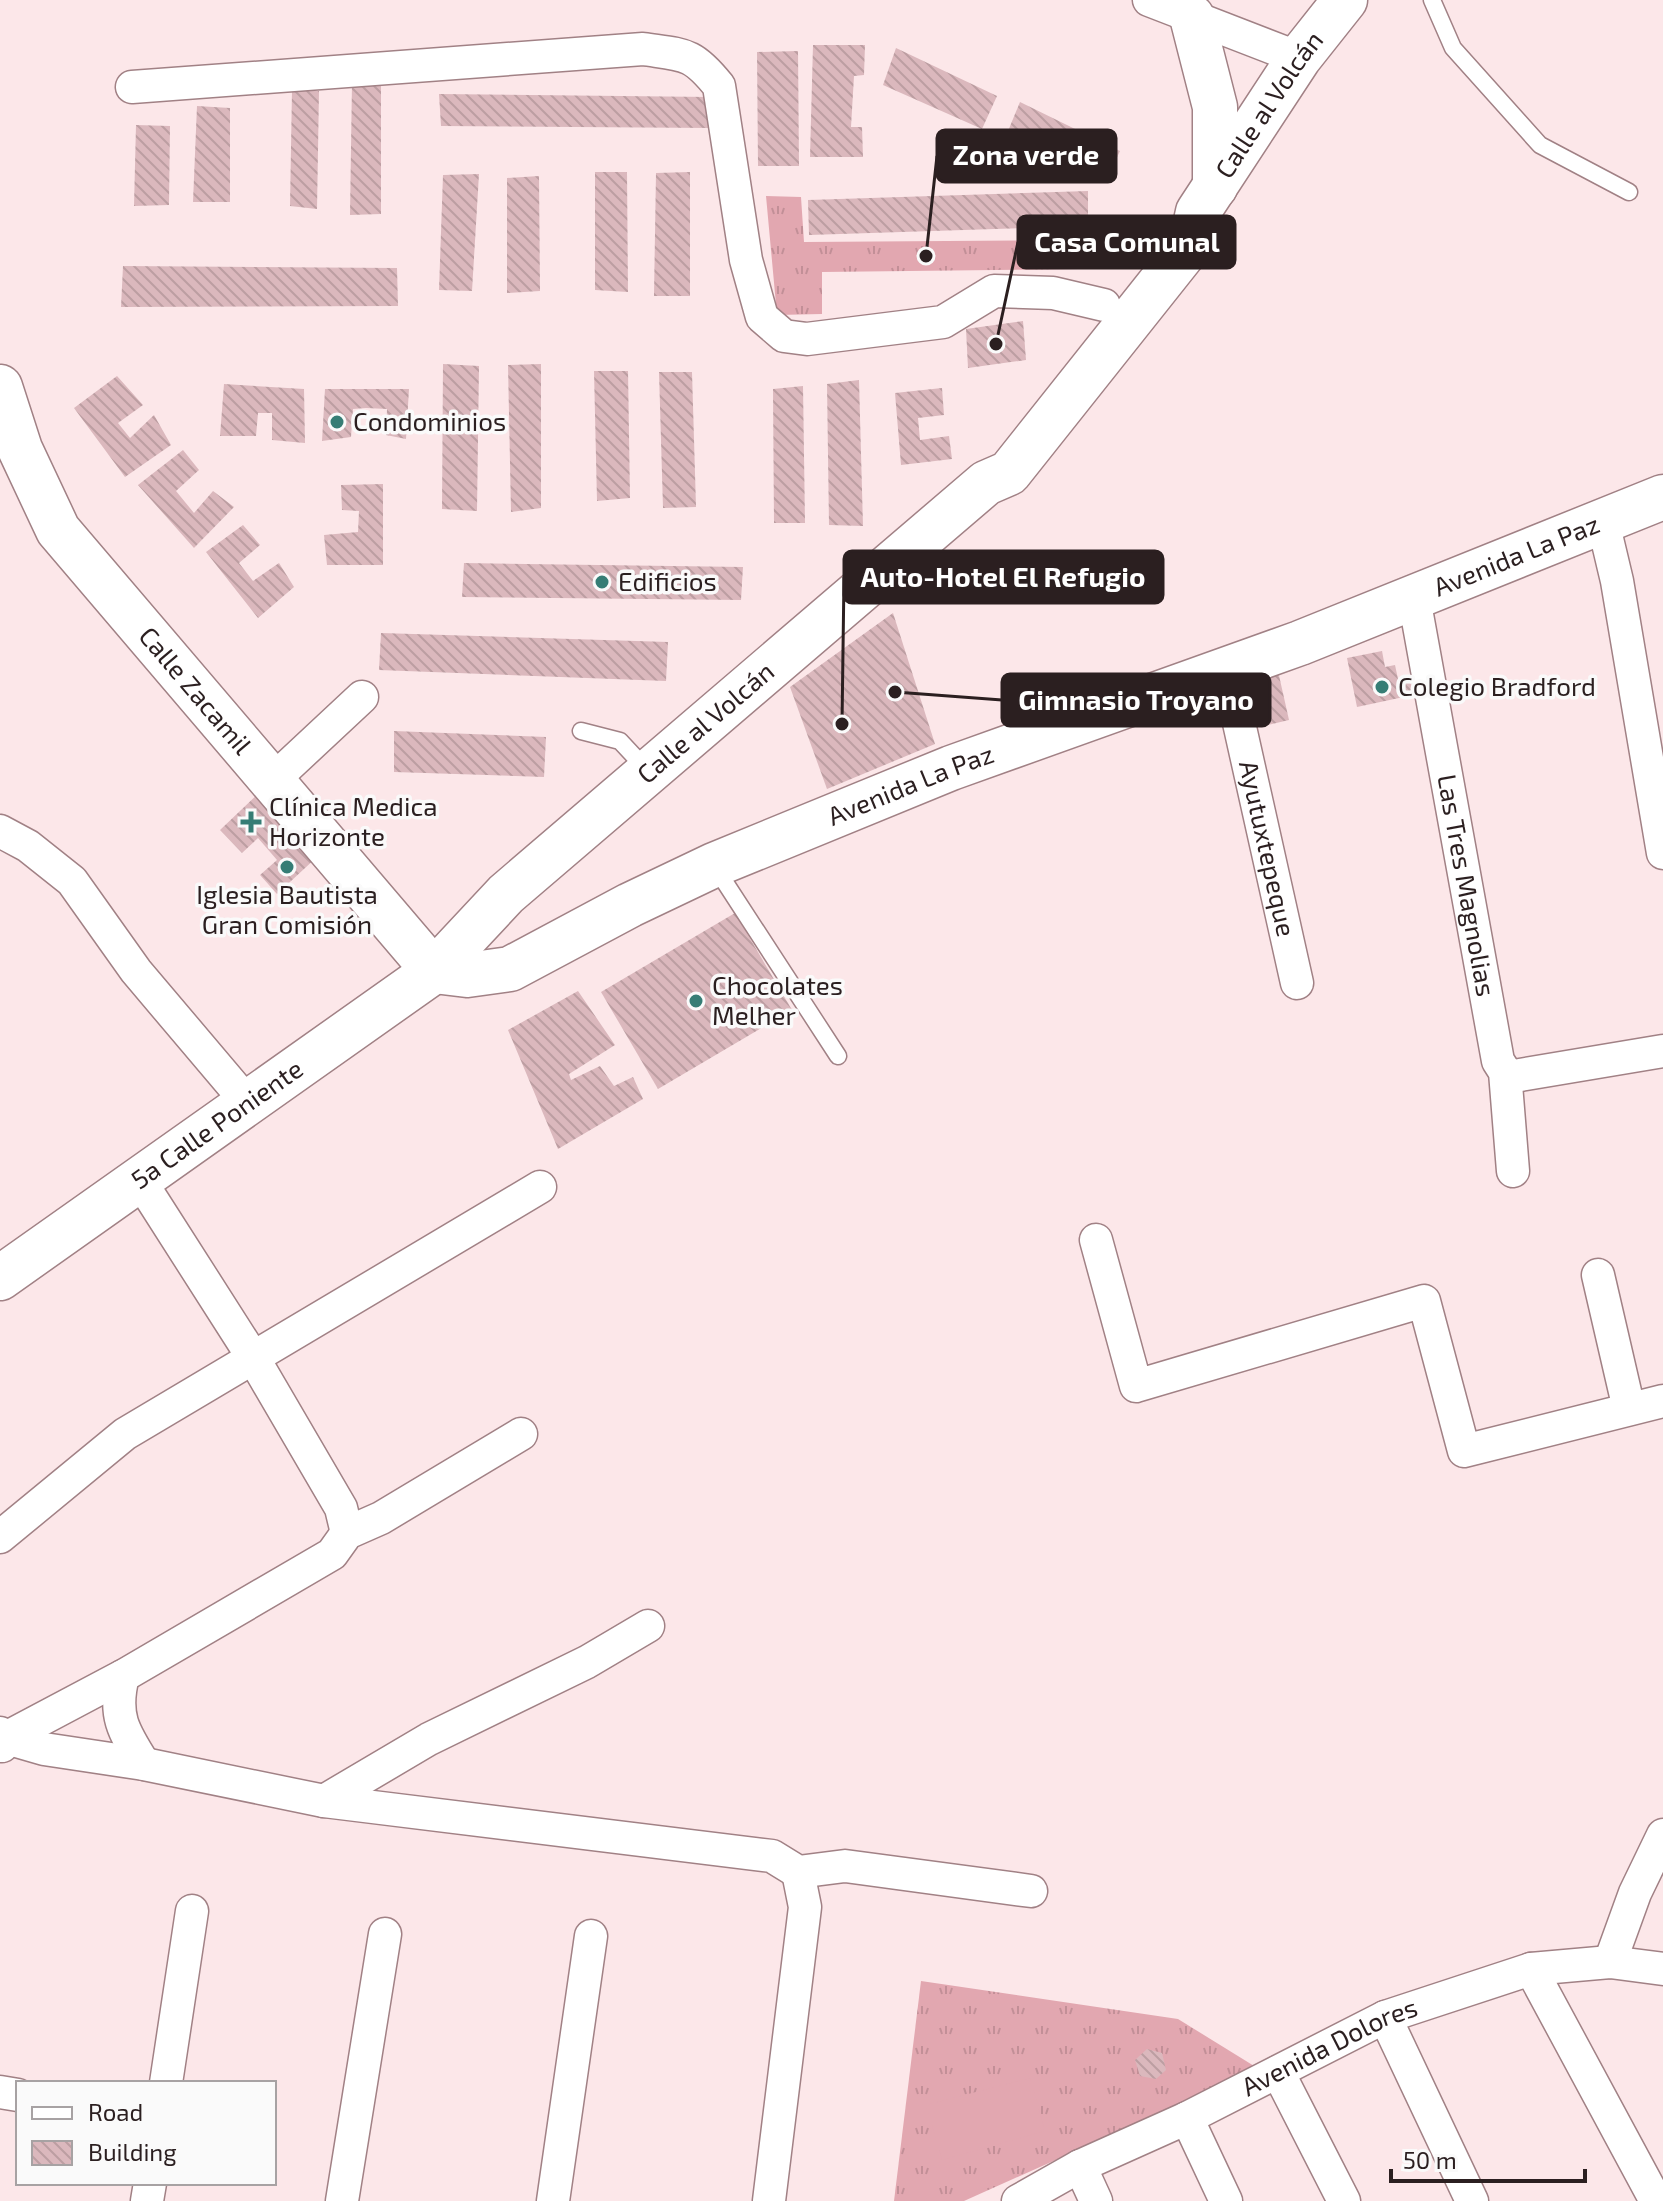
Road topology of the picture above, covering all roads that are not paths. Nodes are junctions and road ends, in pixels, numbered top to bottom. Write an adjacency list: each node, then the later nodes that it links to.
1 (1149, 0): 4 (street)
2 (1345, 0): 5 (street, Calle al Volcán)
3 (1432, 0): 7 (lane)
4 (1194, 8): 5 (street); 8 (street)
5 (1299, 58): 8 (street, Calle al Volcán)
6 (132, 87): 9 (street)
7 (1629, 192)
8 (1207, 199): 9 (street, Calle al Volcán); 11 (street, Calle al Volcán)
9 (1104, 305): 11 (street, Calle al Volcán)
10 (0, 387): 19 (street, Calle Zacamil)
11 (986, 483): 18 (street, Calle al Volcán)
12 (1663, 497): 13 (street, Avenida La Paz)
13 (1603, 522): 14 (street, Avenida La Paz); 21 (street)
14 (1414, 598): 15 (street, Avenida La Paz); 27 (street, Las Tres Magnolias)
15 (1227, 669): 22 (street, Avenida La Paz); 24 (street, Ayutuxtepeque)
16 (362, 697): 19 (street)
17 (581, 731): 18 (lane)
18 (648, 771): 23 (street, Calle al Volcán)
19 (272, 781): 23 (street, Calle Zacamil)
20 (0, 831): 28 (street)
21 (1663, 853)
22 (714, 865): 23 (street, Avenida La Paz); 26 (lane)
23 (434, 971): 28 (street, 5a Calle Poniente)
24 (1297, 983)
25 (1663, 1051): 27 (street)
26 (838, 1056)
27 (1505, 1072): 29 (street, Las Tres Magnolias)
28 (246, 1101): 30 (street, 5a Calle Poniente)
29 (1513, 1171)
30 (139, 1179): 34 (street, 5a Calle Poniente); 35 (street)
31 (540, 1187): 35 (street)
32 (1096, 1240): 37 (street)
33 (1598, 1275): 37 (street)
34 (0, 1277)
35 (254, 1359): 39 (street); 40 (street)
36 (1663, 1401): 37 (street)
37 (1629, 1409)
38 (521, 1434): 39 (street)
39 (347, 1533): 42 (street)
40 (0, 1537)
41 (648, 1626): 45 (street)
42 (123, 1676): 43 (street); 44 (street)
43 (2, 1740): 44 (street)
44 (144, 1764): 45 (street)
45 (324, 1801): 47 (street)
46 (1663, 1835): 52 (street)
47 (798, 1872): 48 (street); 62 (street)
48 (1031, 1891)
49 (192, 1911): 57 (street)
50 (385, 1934): 60 (street)
51 (591, 1936): 61 (street)
52 (1610, 1962): 53 (street, Avenida Dolores); 54 (street, Avenida Dolores)
53 (1531, 1969): 55 (street, Avenida Dolores); 68 (street)
54 (1663, 1969)
55 (1385, 2017): 56 (street, Avenida Dolores); 67 (street)
56 (1278, 2072): 58 (street, Avenida Dolores); 66 (street)
57 (166, 2081)
58 (1187, 2118): 59 (street, Avenida Dolores); 65 (street)
59 (1080, 2166): 63 (street, Avenida Dolores); 64 (street)
60 (342, 2201)
61 (553, 2201)
62 (769, 2201)
63 (1018, 2201)
64 (1096, 2201)
65 (1226, 2201)
66 (1344, 2201)
67 (1472, 2201)
68 (1656, 2201)

